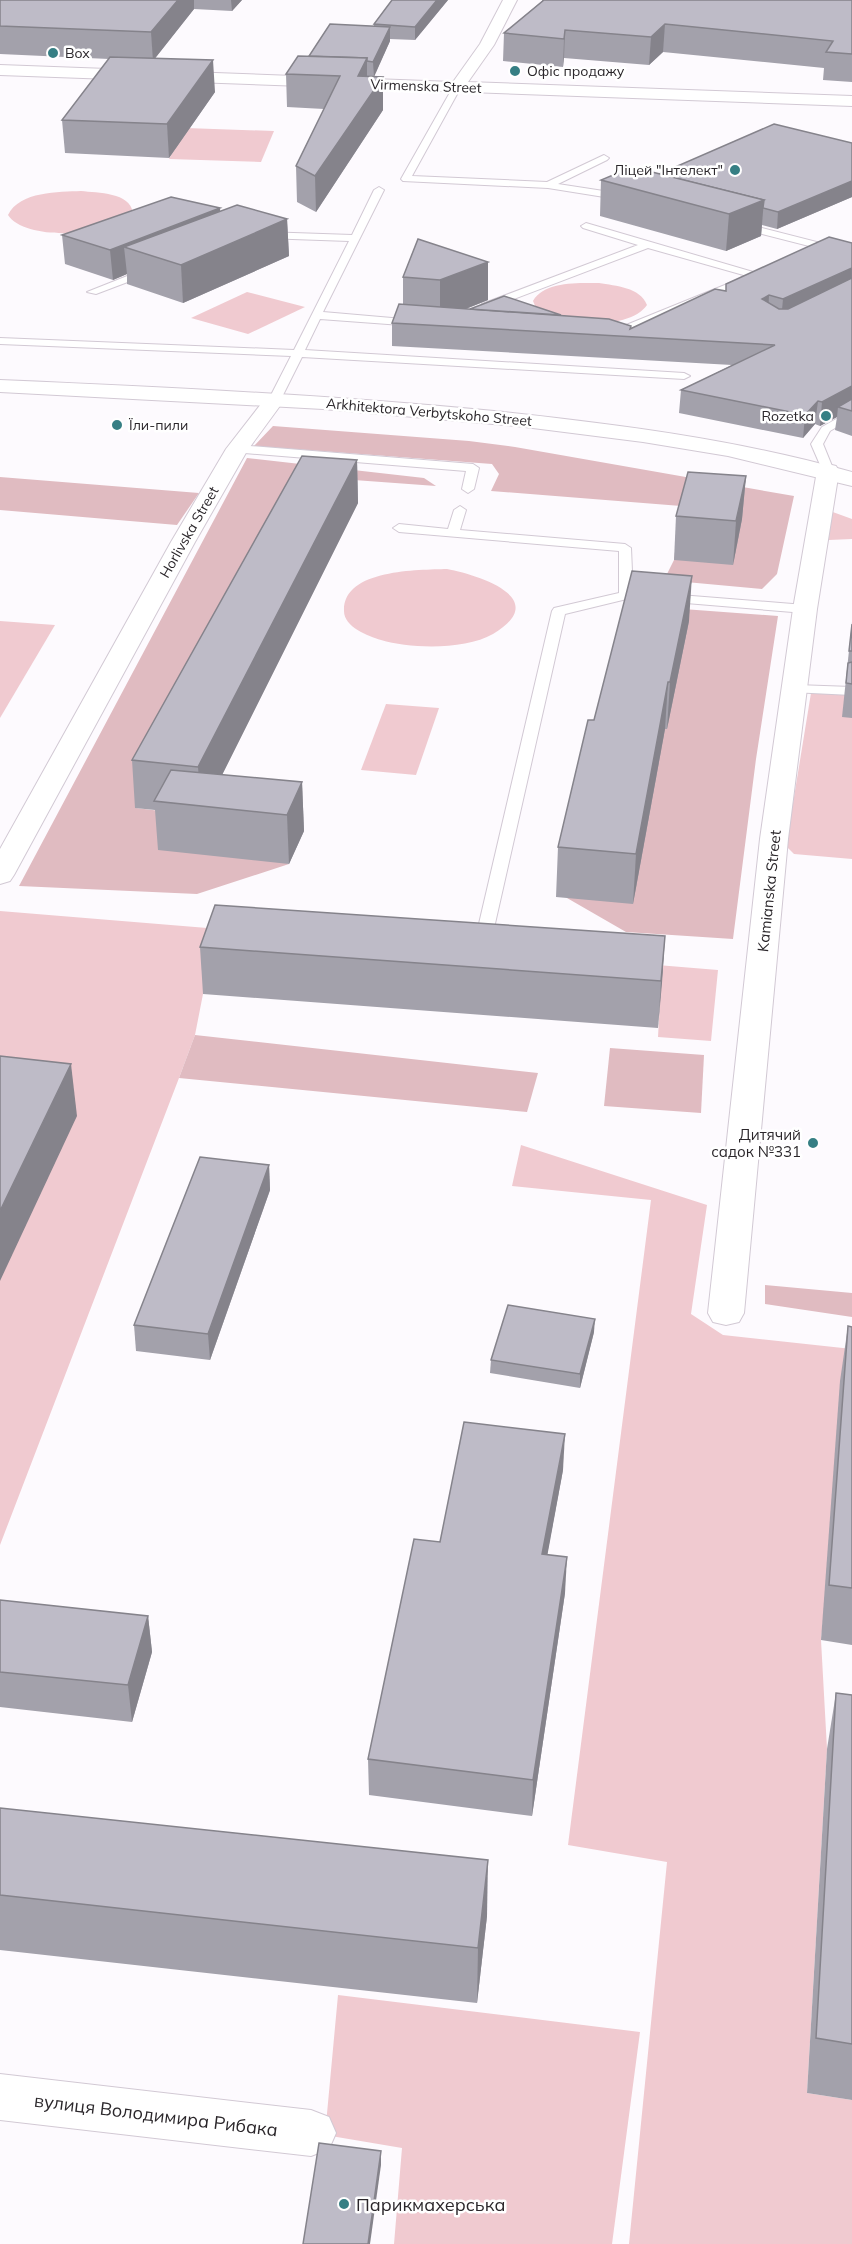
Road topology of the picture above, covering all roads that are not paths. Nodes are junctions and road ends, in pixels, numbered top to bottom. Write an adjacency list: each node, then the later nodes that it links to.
1 (510, 0): 3 (street)
2 (0, 70): 3 (street, Virmenska Street)
3 (457, 87): 4 (street, Virmenska Street); 6 (lane)
4 (852, 101)
5 (604, 158): 6 (lane)
6 (548, 186): 8 (lane)
7 (379, 190): 12 (lane, Horlivska Street)
8 (639, 199)
9 (729, 222): 14 (lane)
10 (586, 226): 13 (lane)
11 (255, 235): 12 (lane)
12 (355, 238): 20 (lane, Horlivska Street)
13 (645, 245): 17 (lane); 19 (lane)
14 (852, 254)
15 (156, 267): 16 (lane)
16 (92, 292)
17 (692, 302): 18 (lane); 22 (lane)
18 (710, 306)
19 (471, 312)
20 (316, 315): 21 (lane); 24 (lane, Horlivska Street)
21 (425, 324)
22 (596, 335)
23 (0, 340): 24 (lane)
24 (298, 353): 25 (lane); 27 (lane, Horlivska Street)
25 (684, 376)
26 (0, 386): 27 (street, Arkhitektora Verbytskoho Street)
27 (275, 399): 29 (street, Horlivska Street); 30 (street, Arkhitektora Verbytskoho Street)
28 (852, 413): 30 (lane)
29 (237, 449): 31 (lane); 39 (street, Horlivska Street)
30 (840, 475): 36 (street, Kamianska Street)
31 (468, 489)
32 (460, 510): 34 (lane)
33 (399, 528): 34 (lane)
34 (453, 532): 35 (lane)
35 (638, 596): 36 (lane); 40 (lane)
36 (806, 609): 37 (street, Kamianska Street)
37 (796, 689): 38 (lane); 41 (street, Kamianska Street)
38 (852, 691)
39 (0, 875)
40 (486, 928)
41 (726, 1313)
42 (0, 2097): 43 (street, вулиця Володимира Рибака)
43 (311, 2133)

